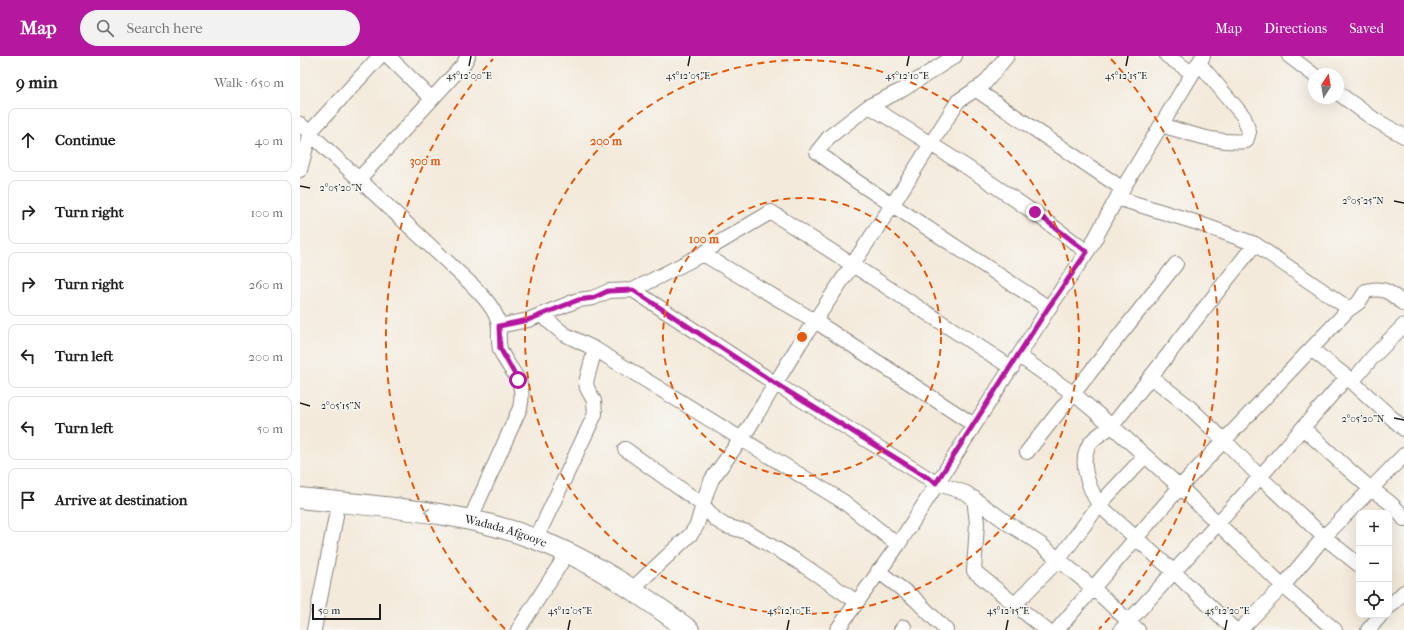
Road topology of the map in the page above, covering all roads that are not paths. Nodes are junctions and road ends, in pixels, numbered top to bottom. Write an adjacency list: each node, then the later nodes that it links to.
1 (380, 56): 15 (street)
2 (388, 56): 12 (street)
3 (468, 56): 12 (street)
4 (955, 56): 13 (street)
5 (1006, 56): 10 (street)
6 (1166, 56): 8 (street)
7 (1289, 56): 9 (street)
8 (1198, 64): 14 (street); 14 (street)
9 (1308, 70)
10 (975, 89): 17 (street); 20 (street)
11 (1344, 97): 16 (street)
12 (432, 99): 19 (street)
13 (869, 106): 17 (street); 21 (street)
14 (1161, 125): 20 (street)
15 (305, 128): 18 (street); 19 (street)
16 (1404, 136)
17 (931, 144): 21 (street); 23 (street)
18 (300, 170)
19 (359, 179): 34 (street)
20 (1120, 194): 22 (street); 23 (street)
21 (893, 204): 25 (street); 29 (street)
22 (1255, 244): 30 (street); 38 (street)
23 (1087, 252): 29 (street)
24 (703, 254): 25 (street); 27 (street); 32 (street)
25 (852, 264): 32 (street); 37 (street)
26 (1176, 264): 41 (street)
27 (633, 290): 31 (street); 40 (street)
28 (1404, 304): 30 (street)
29 (1048, 308): 37 (street)
30 (1348, 310): 36 (street)
31 (542, 315): 34 (street); 35 (street)
32 (815, 321): 40 (street); 42 (street)
33 (1404, 325): 39 (street)
34 (499, 326): 63 (street)
35 (595, 349): 46 (street); 67 (street)
36 (1311, 349): 39 (street); 47 (street)
37 (1015, 362): 41 (street); 42 (street)
38 (1151, 377): 43 (street); 47 (street)
39 (1350, 380): 44 (street); 45 (street)
40 (776, 384): 46 (street); 53 (street)
41 (1074, 394): 43 (street); 49 (street)
42 (974, 425): 53 (street)
43 (1112, 426): 51 (street); 59 (street)
44 (1303, 428): 52 (street); 55 (street)
45 (1404, 429)
46 (741, 438): 58 (street); 68 (street)
47 (1225, 441): 52 (street); 54 (street)
48 (625, 449): 58 (street)
49 (1027, 452)
50 (1404, 455): 55 (street)
51 (1145, 456): 54 (street); 59 (street)
52 (1260, 477): 64 (street); 65 (street)
53 (936, 483): 57 (street); 68 (street)
54 (1180, 487): 64 (street); 66 (street)
55 (1371, 488): 62 (street); 65 (street)
56 (300, 498): 63 (highway, Wadada Afgooye, one-way to 56)
57 (974, 498): 69 (street); 78 (street)
58 (703, 504): 76 (street); 77 (street)
59 (1099, 505): 66 (street); 69 (street)
60 (300, 511): 61 (highway, Wadada Afgooye)
61 (336, 516): 70 (highway, Wadada Afgooye); 81 (street)
62 (1404, 519)
63 (470, 520): 67 (highway, Wadada Afgooye)
64 (1218, 522): 73 (street); 74 (street)
65 (1324, 536): 71 (street); 74 (street)
66 (1136, 537): 73 (street); 75 (street)
67 (536, 539): 76 (highway, Wadada Afgooye)
68 (898, 545): 72 (street)
69 (1059, 559): 75 (street); 78 (street)
70 (561, 562): 82 (street); 83 (highway, Wadada Afgooye)
71 (1356, 563)
72 (878, 571): 77 (street); 86 (street)
73 (1173, 571): 80 (street); 89 (street)
74 (1283, 586): 90 (street); 91 (street)
75 (1092, 588): 80 (street); 88 (street)
76 (632, 589): 84 (highway, Wadada Afgooye)
77 (857, 602): 85 (street)
78 (1014, 604): 87 (street)
79 (1378, 618): 92 (street)
80 (1129, 627)
81 (314, 630)
82 (518, 630)
83 (668, 630)
84 (689, 630)
85 (837, 630)
86 (946, 630)
87 (1046, 630)
88 (1057, 630)
89 (1235, 630)
90 (1240, 630)
91 (1335, 630)
92 (1368, 630)

